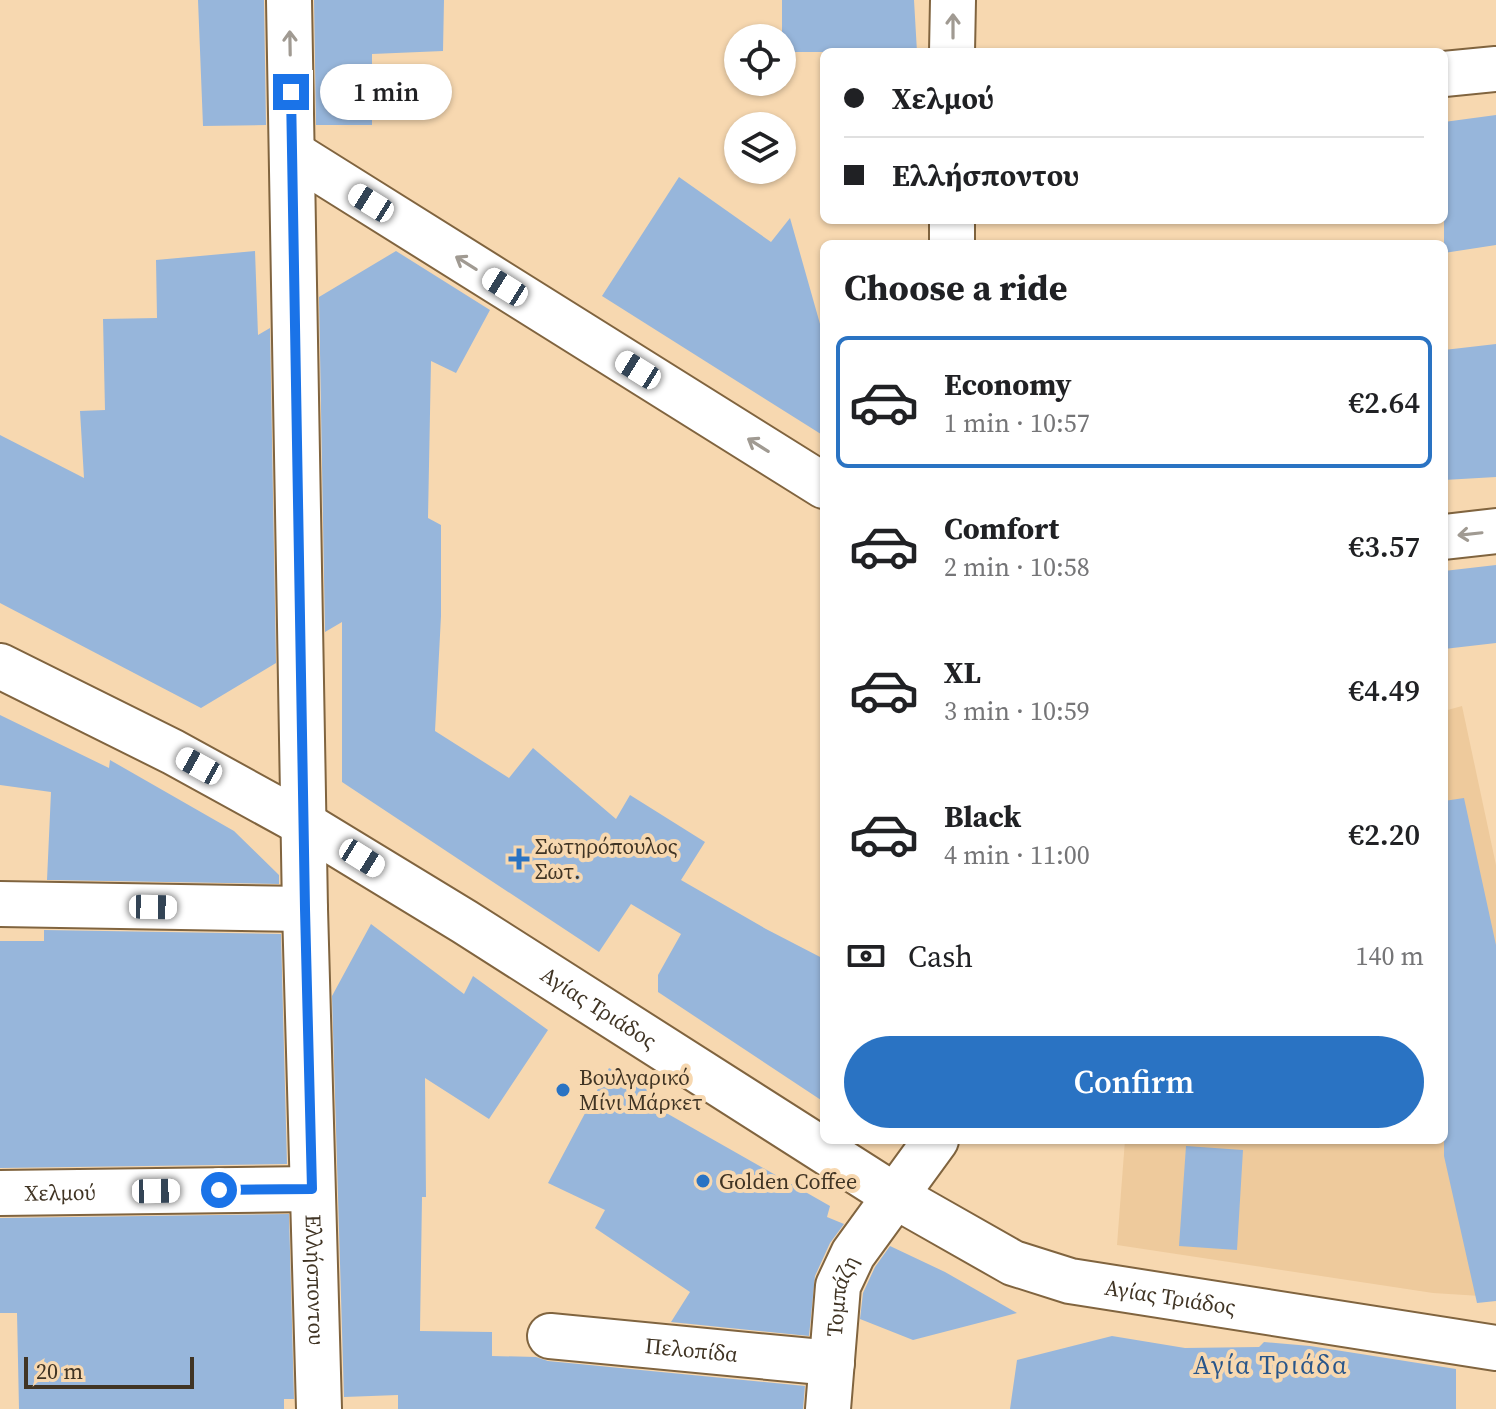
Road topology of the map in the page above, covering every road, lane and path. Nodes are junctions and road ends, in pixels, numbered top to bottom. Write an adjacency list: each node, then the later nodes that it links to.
1 (289, 0): 6 (street, Ελλήσποντου, one-way to 1)
2 (953, 0): 3 (street, one-way to 2)
3 (952, 48)
4 (1496, 69): 5 (street)
5 (1448, 74)
6 (292, 153): 7 (street, one-way to 6); 11 (street, Ελλήσποντου)
7 (820, 483)
8 (1496, 531): 9 (street, one-way to 9)
9 (1448, 537)
10 (0, 666): 11 (street, Αγίας Τριάδος)
11 (304, 824): 13 (street, Ελλήσποντου); 17 (street, Αγίας Τριάδος)
12 (0, 904): 13 (street)
13 (305, 909): 15 (street, Ελλήσποντου)
14 (933, 1144): 17 (street, Τομπάζη)
15 (312, 1189): 16 (street, Χελμού); 21 (street, Ελλήσποντου)
16 (0, 1193)
17 (895, 1196): 19 (street, Αγίας Τριάδος); 20 (street, Τομπάζη)
18 (550, 1336): 20 (street, Πελοπίδα)
19 (1496, 1348)
20 (832, 1363): 22 (street, Τομπάζη)
21 (319, 1409)
22 (828, 1409)

